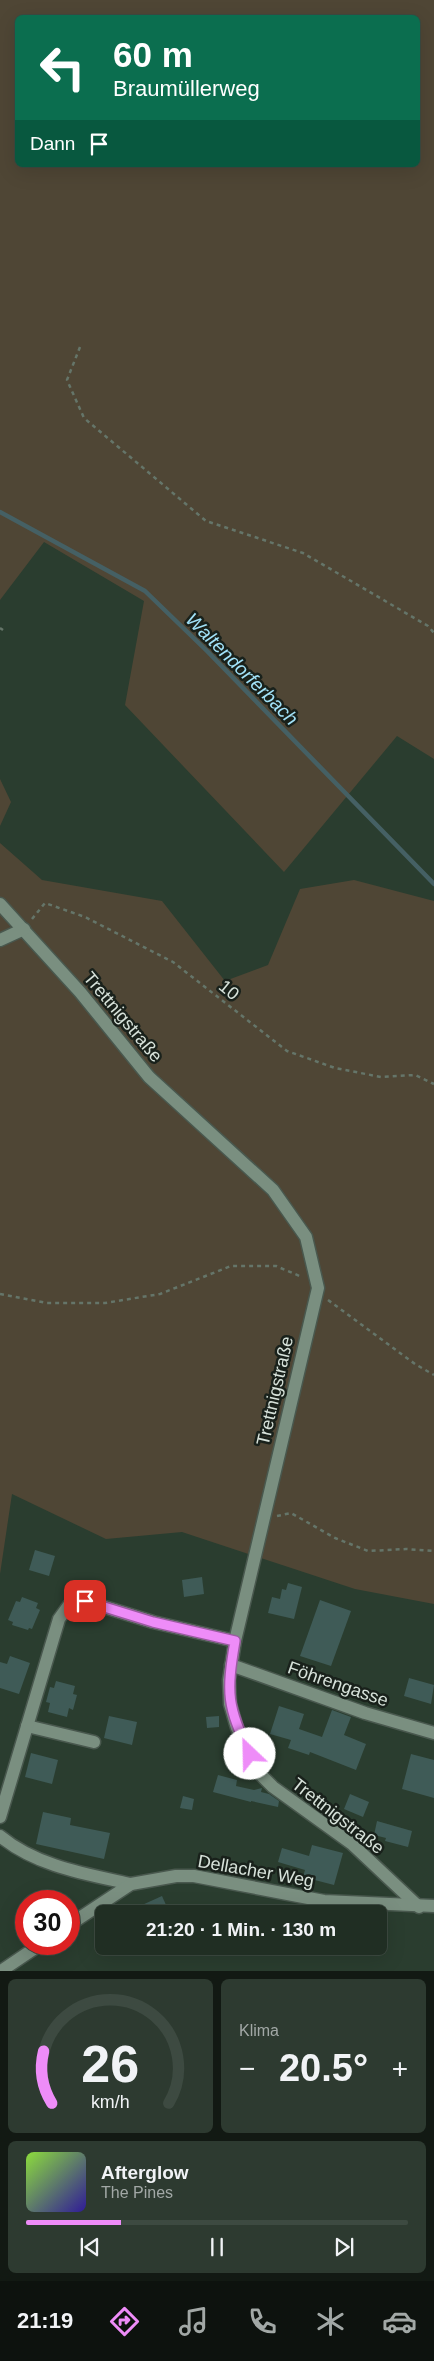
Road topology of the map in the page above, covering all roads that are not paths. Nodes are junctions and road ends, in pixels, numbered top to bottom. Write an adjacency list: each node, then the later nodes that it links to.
1 (0, 904): 2 (street, Trettnigstraße)
2 (24, 929): 3 (street); 4 (street, Trettnigstraße)
3 (0, 940)
4 (235, 1641): 5 (street, Trettnigstraße); 6 (street)
5 (231, 1665): 7 (street, Föhrengasse); 13 (street, Trettnigstraße)
6 (27, 1726): 8 (street); 9 (street)
7 (434, 1733)
8 (94, 1742)
9 (0, 1817)
10 (0, 1836): 11 (street)
11 (131, 1884): 13 (street, Dellacher Weg); 14 (street, Dellacher Weg)
12 (434, 1906): 13 (street)
13 (419, 1907)
14 (80, 1918)
15 (25, 1955): 16 (street)
16 (1, 1971)

